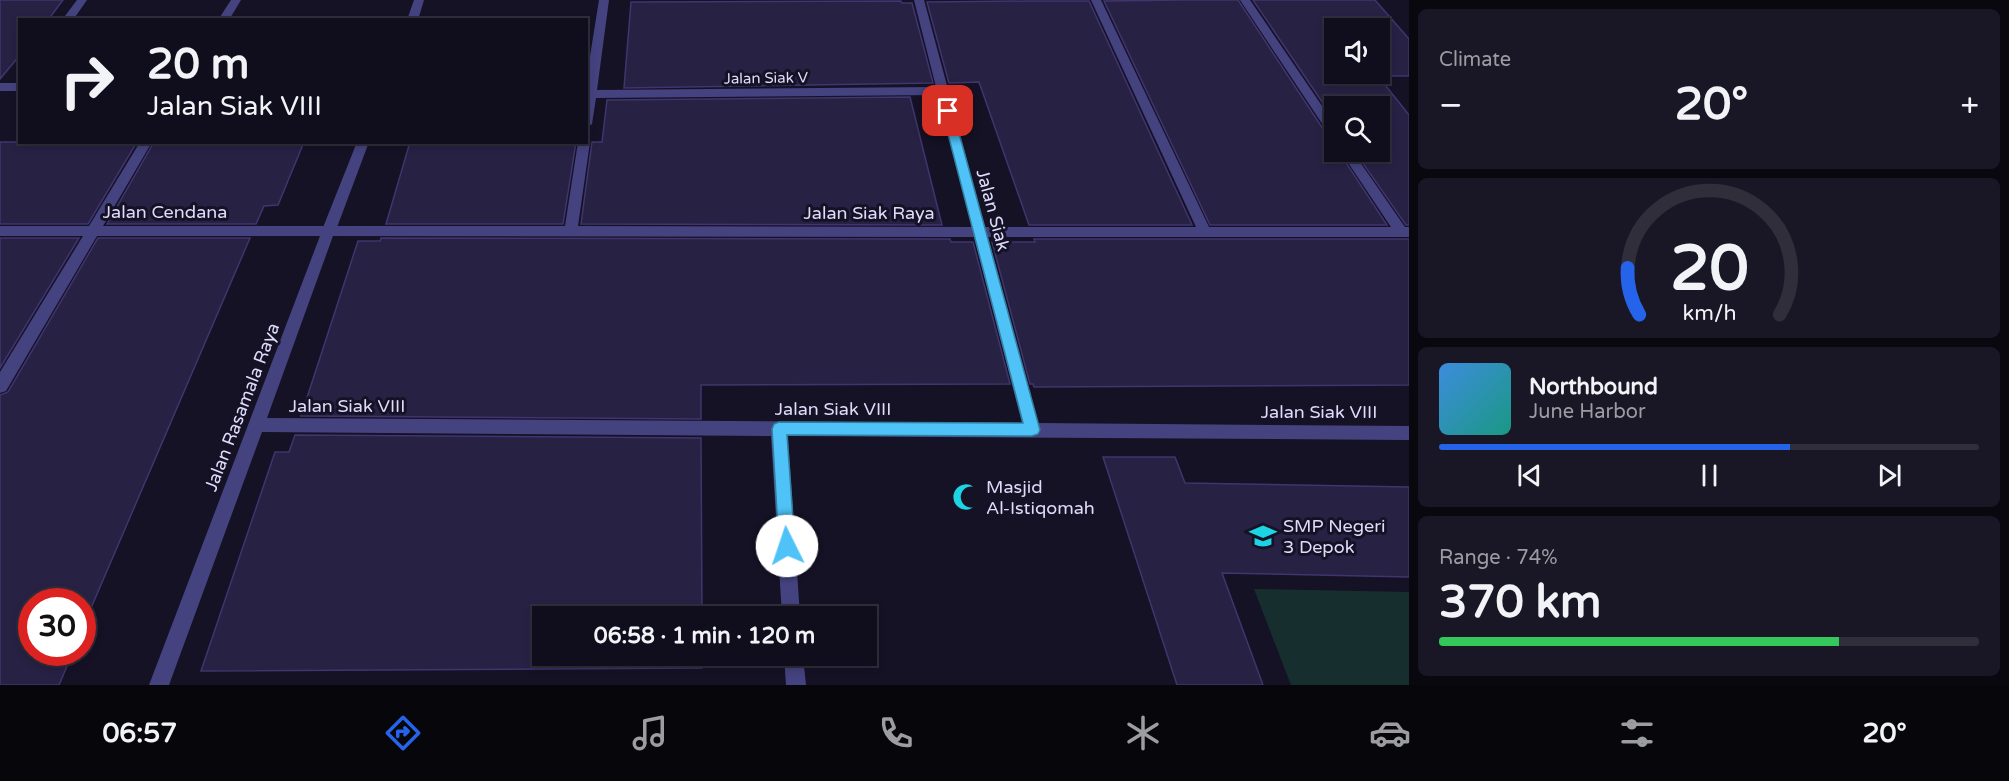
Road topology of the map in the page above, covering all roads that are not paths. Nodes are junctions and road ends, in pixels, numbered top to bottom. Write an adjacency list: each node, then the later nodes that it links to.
1 (82, 0): 8 (street)
2 (236, 0): 9 (street)
3 (419, 0): 10 (street)
4 (604, 0): 12 (street)
5 (919, 0): 11 (street, Jalan Siak)
6 (1096, 0): 24 (street)
7 (1245, 0): 14 (street)
8 (68, 18)
9 (224, 18)
10 (413, 18)
11 (942, 91): 12 (street, Jalan Siak V); 23 (street, Jalan Siak)
12 (591, 94): 13 (street)
13 (588, 112)
14 (1324, 118)
15 (145, 144): 21 (street)
16 (362, 144): 19 (street, Jalan Rasamala Raya)
17 (584, 144): 22 (street)
18 (1354, 162): 25 (street)
19 (329, 230): 21 (street, Jalan Cendana); 22 (street, Jalan Siak Raya); 27 (street, Jalan Rasamala Raya)
20 (0, 231): 21 (street, Jalan Cendana)
21 (94, 231): 26 (street)
22 (571, 231): 23 (street, Jalan Siak Raya)
23 (978, 231): 24 (street, Jalan Siak Raya); 29 (street, Jalan Siak)
24 (1205, 232): 25 (street, Jalan Siak Raya)
25 (1405, 232)
26 (0, 386)
27 (256, 425): 28 (street, Jalan Siak VIII); 33 (street, Jalan Rasamala Raya)
28 (779, 429): 29 (street, Jalan Siak VIII); 31 (street)
29 (1032, 430): 30 (street, Jalan Siak VIII)
30 (1409, 432)
31 (791, 606)
32 (795, 666): 34 (street)
33 (159, 685)
34 (796, 685)

